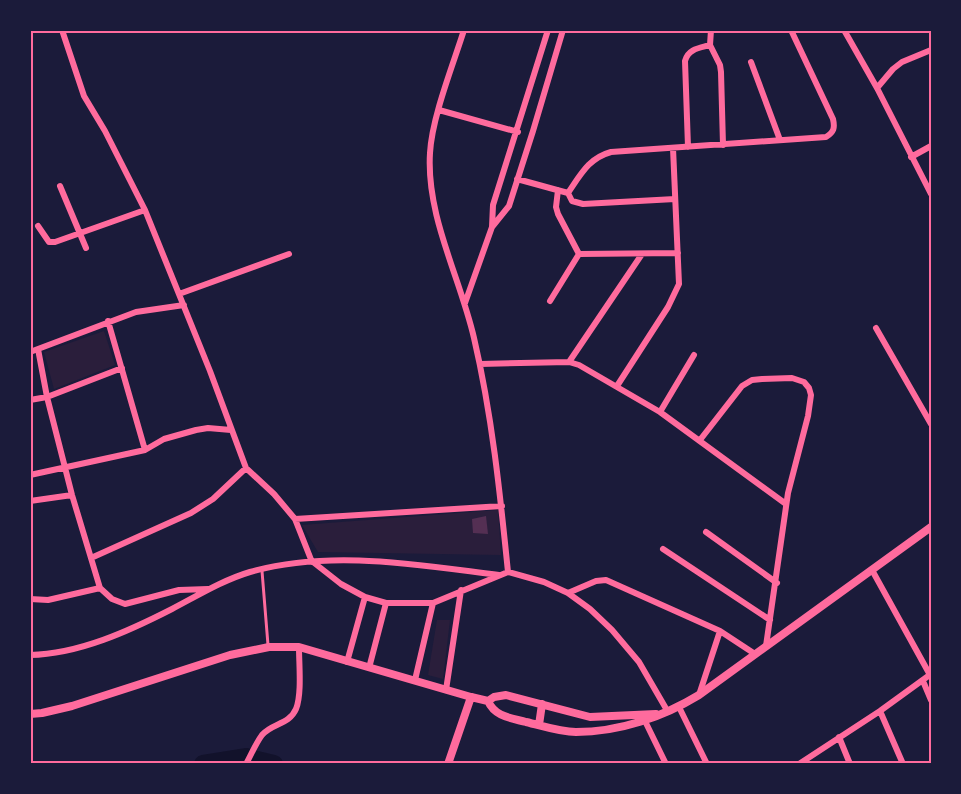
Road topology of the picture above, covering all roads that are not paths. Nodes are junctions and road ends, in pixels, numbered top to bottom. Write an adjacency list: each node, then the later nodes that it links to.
1 (62, 30): 29 (street)
2 (464, 30): 14 (street)
3 (548, 30): 9 (street)
4 (563, 30): 11 (street)
5 (711, 30): 8 (street)
6 (791, 30): 17 (street)
7 (844, 30): 13 (street)
8 (710, 45): 18 (street); 20 (street)
9 (543, 48): 11 (street); 15 (street)
10 (931, 50): 13 (street)
11 (556, 53): 16 (street)
12 (752, 63): 17 (street)
13 (877, 88): 22 (street)
14 (439, 110): 15 (street); 40 (street)
15 (519, 129): 16 (street); 31 (street)
16 (533, 131): 23 (street)
17 (780, 140): 18 (street)
18 (723, 145): 20 (street)
19 (931, 146): 22 (street)
20 (688, 147): 21 (street)
21 (673, 148): 26 (street); 28 (street)
22 (911, 157): 27 (street)
23 (517, 179): 25 (street); 31 (street)
24 (60, 186): 32 (street)
25 (558, 190): 26 (street); 36 (street)
26 (568, 193): 28 (street)
27 (931, 194)
28 (675, 199): 34 (street)
29 (145, 210): 32 (street); 38 (street)
30 (38, 226): 32 (street)
31 (492, 227): 40 (street)
32 (80, 234): 33 (street)
33 (86, 248)
34 (678, 253): 37 (street); 50 (street)
35 (289, 254): 38 (street)
36 (579, 254): 37 (street); 39 (street)
37 (642, 254): 47 (street)
38 (179, 294): 41 (street)
39 (550, 301)
40 (464, 304): 48 (street)
41 (184, 305): 42 (street); 55 (street)
42 (108, 321): 44 (street); 49 (street)
43 (876, 328): 54 (street)
44 (38, 350): 45 (street); 51 (street)
45 (30, 352)
46 (694, 355): 53 (street)
47 (569, 362): 48 (street); 50 (street)
48 (480, 364): 64 (street)
49 (122, 368): 51 (street); 57 (street)
50 (617, 386): 53 (street)
51 (47, 397): 52 (street); 58 (street)
52 (30, 400)
53 (660, 412): 56 (street)
54 (931, 424)
55 (231, 430): 57 (street); 59 (street)
56 (700, 440): 63 (street); 63 (street)
57 (144, 450): 58 (street)
58 (65, 467): 60 (street); 61 (street)
59 (246, 468): 65 (street); 69 (street)
60 (30, 475)
61 (72, 495): 62 (street); 69 (street)
62 (30, 501)
63 (786, 504): 75 (street)
64 (502, 506): 65 (street); 73 (street)
65 (295, 519): 70 (street)
66 (931, 527): 72 (main road)
67 (706, 532): 75 (street)
68 (663, 549): 84 (street)
69 (92, 558): 76 (street)
70 (312, 562): 71 (street); 74 (street); 80 (street)
71 (262, 570): 77 (street); 87 (lane)
72 (872, 570): 86 (main road); 93 (street)
73 (508, 572): 74 (street); 79 (street)
74 (499, 575): 78 (street)
75 (777, 583): 84 (street)
76 (100, 588): 77 (street); 81 (street)
77 (210, 589): 90 (street)
78 (460, 590): 83 (street); 96 (street)
79 (568, 593): 85 (street); 104 (street)
80 (365, 597): 82 (street); 91 (street)
81 (30, 599)
82 (386, 603): 83 (street); 92 (street)
83 (433, 603): 94 (street)
84 (770, 620): 86 (street)
85 (720, 632): 89 (street); 97 (street)
86 (766, 646): 89 (main road)
87 (269, 647): 88 (street); 105 (street)
88 (299, 647): 91 (street); 109 (street)
89 (755, 654): 97 (main road)
90 (30, 655)
91 (347, 662): 92 (street)
92 (369, 668): 94 (street)
93 (931, 674): 95 (street)
94 (415, 680): 96 (street)
95 (923, 681): 99 (street); 103 (street)
96 (446, 690): 98 (street)
97 (699, 695): 102 (main road)
98 (471, 697): 100 (main road); 110 (main road)
99 (931, 700)
100 (488, 701): 101 (main road); 107 (main road)
101 (542, 704): 106 (main road); 107 (main road)
102 (680, 707): 104 (main road); 112 (street)
103 (880, 711): 108 (street); 115 (street)
104 (664, 713): 106 (main road)
105 (30, 714)
106 (644, 718): 107 (main road); 111 (street)
107 (539, 725)
108 (839, 737): 113 (street); 114 (street)
109 (246, 764)
110 (448, 764)
111 (666, 764)
112 (707, 764)
113 (799, 764)
114 (850, 764)
115 (903, 764)

